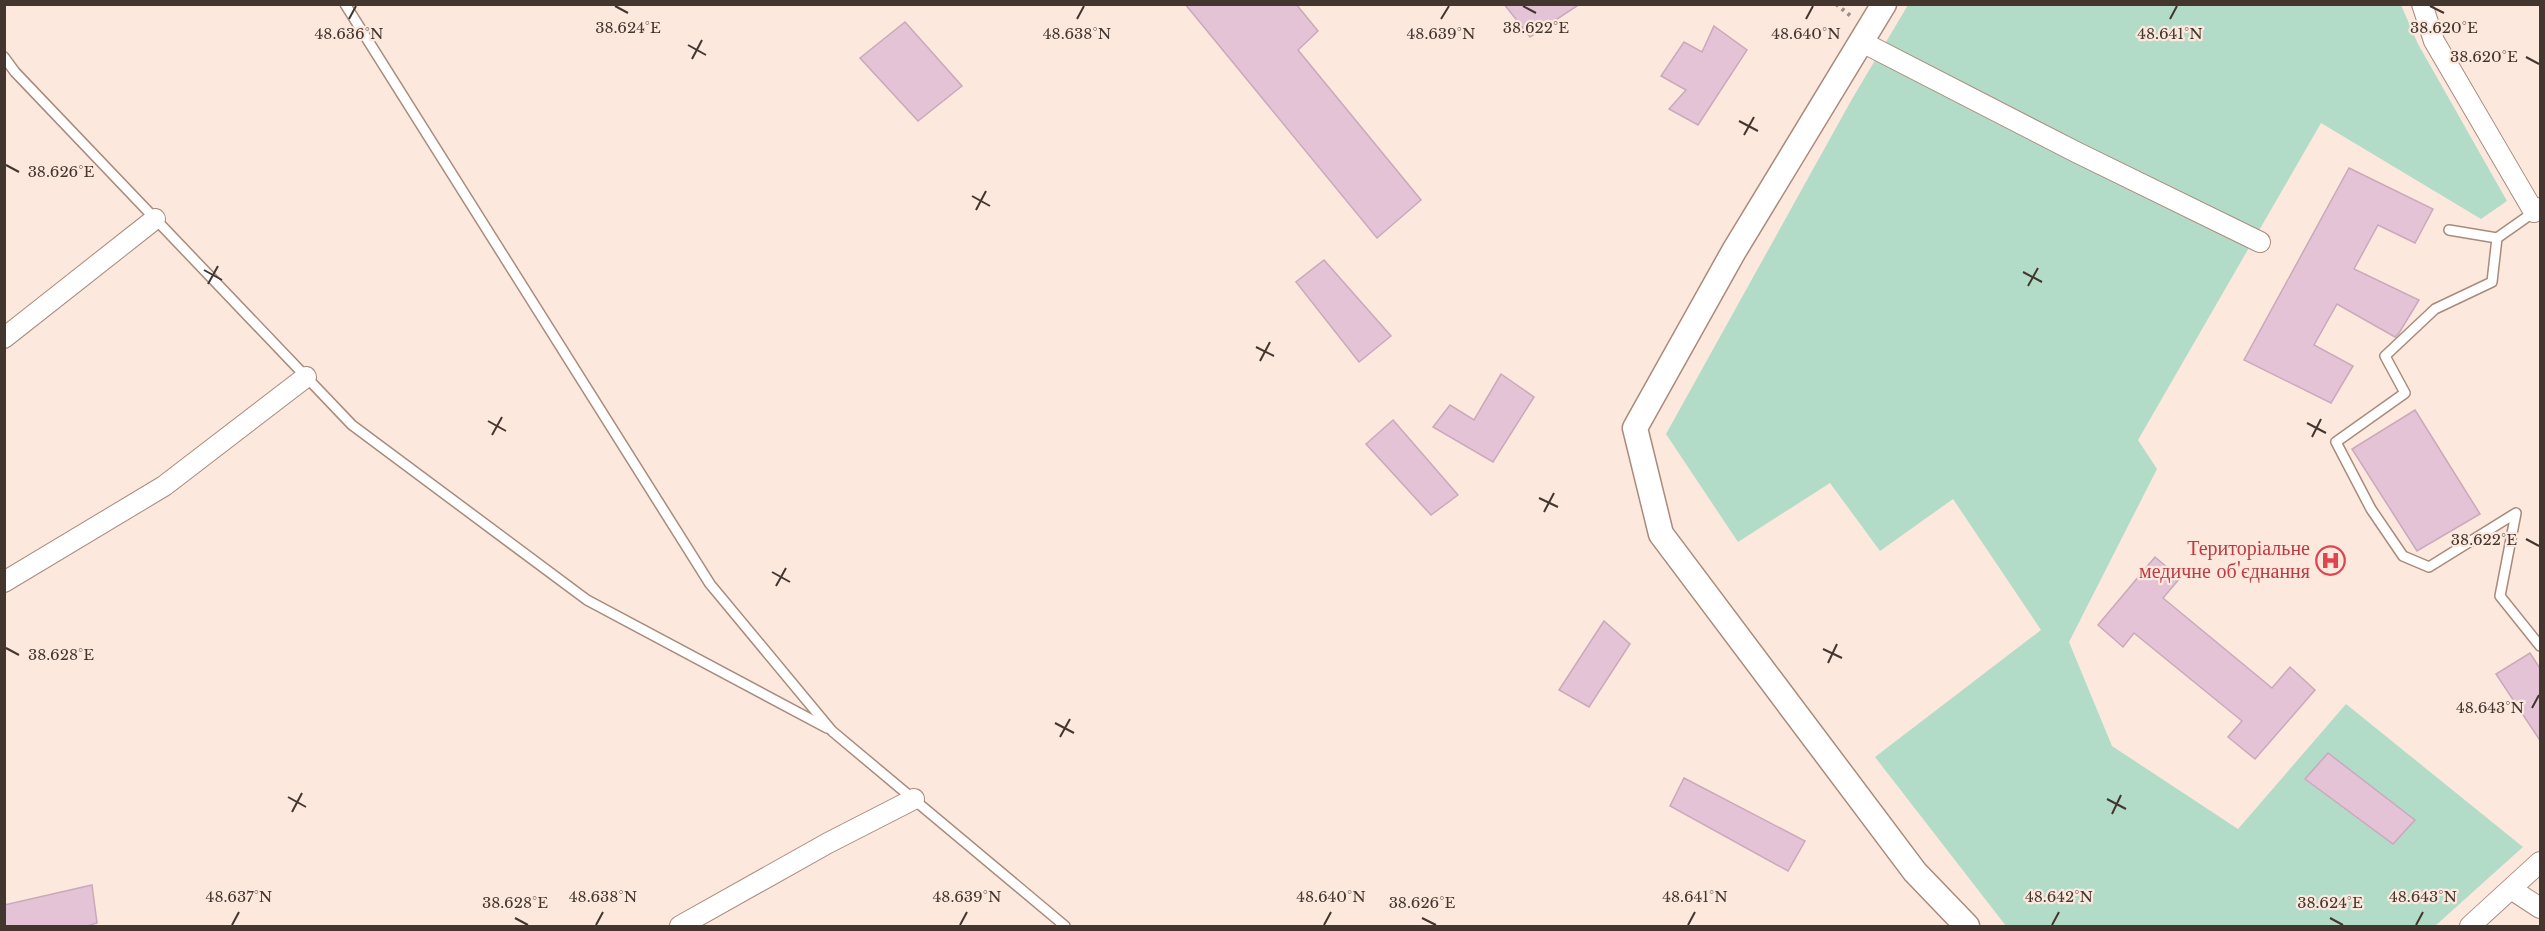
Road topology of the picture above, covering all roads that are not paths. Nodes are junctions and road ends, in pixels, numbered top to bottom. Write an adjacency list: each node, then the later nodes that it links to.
1 (345, 4): 15 (lane)
2 (1884, 4): 4 (street)
3 (2422, 4): 6 (street)
4 (1862, 42): 10 (street); 22 (street)
5 (4, 57): 7 (lane)
6 (2538, 214): 9 (lane)
7 (155, 219): 11 (street); 12 (lane)
8 (2449, 230): 9 (lane)
9 (2497, 238): 14 (lane)
10 (2260, 242)
11 (4, 338)
12 (306, 377): 13 (street); 15 (lane)
13 (4, 582)
14 (2541, 646)
15 (832, 731): 16 (lane)
16 (914, 799): 20 (street); 21 (lane)
17 (2541, 862): 18 (street)
18 (2511, 889): 19 (street); 23 (street)
19 (2541, 908)
20 (680, 927)
21 (1065, 927)
22 (1967, 927)
23 (2470, 927)

